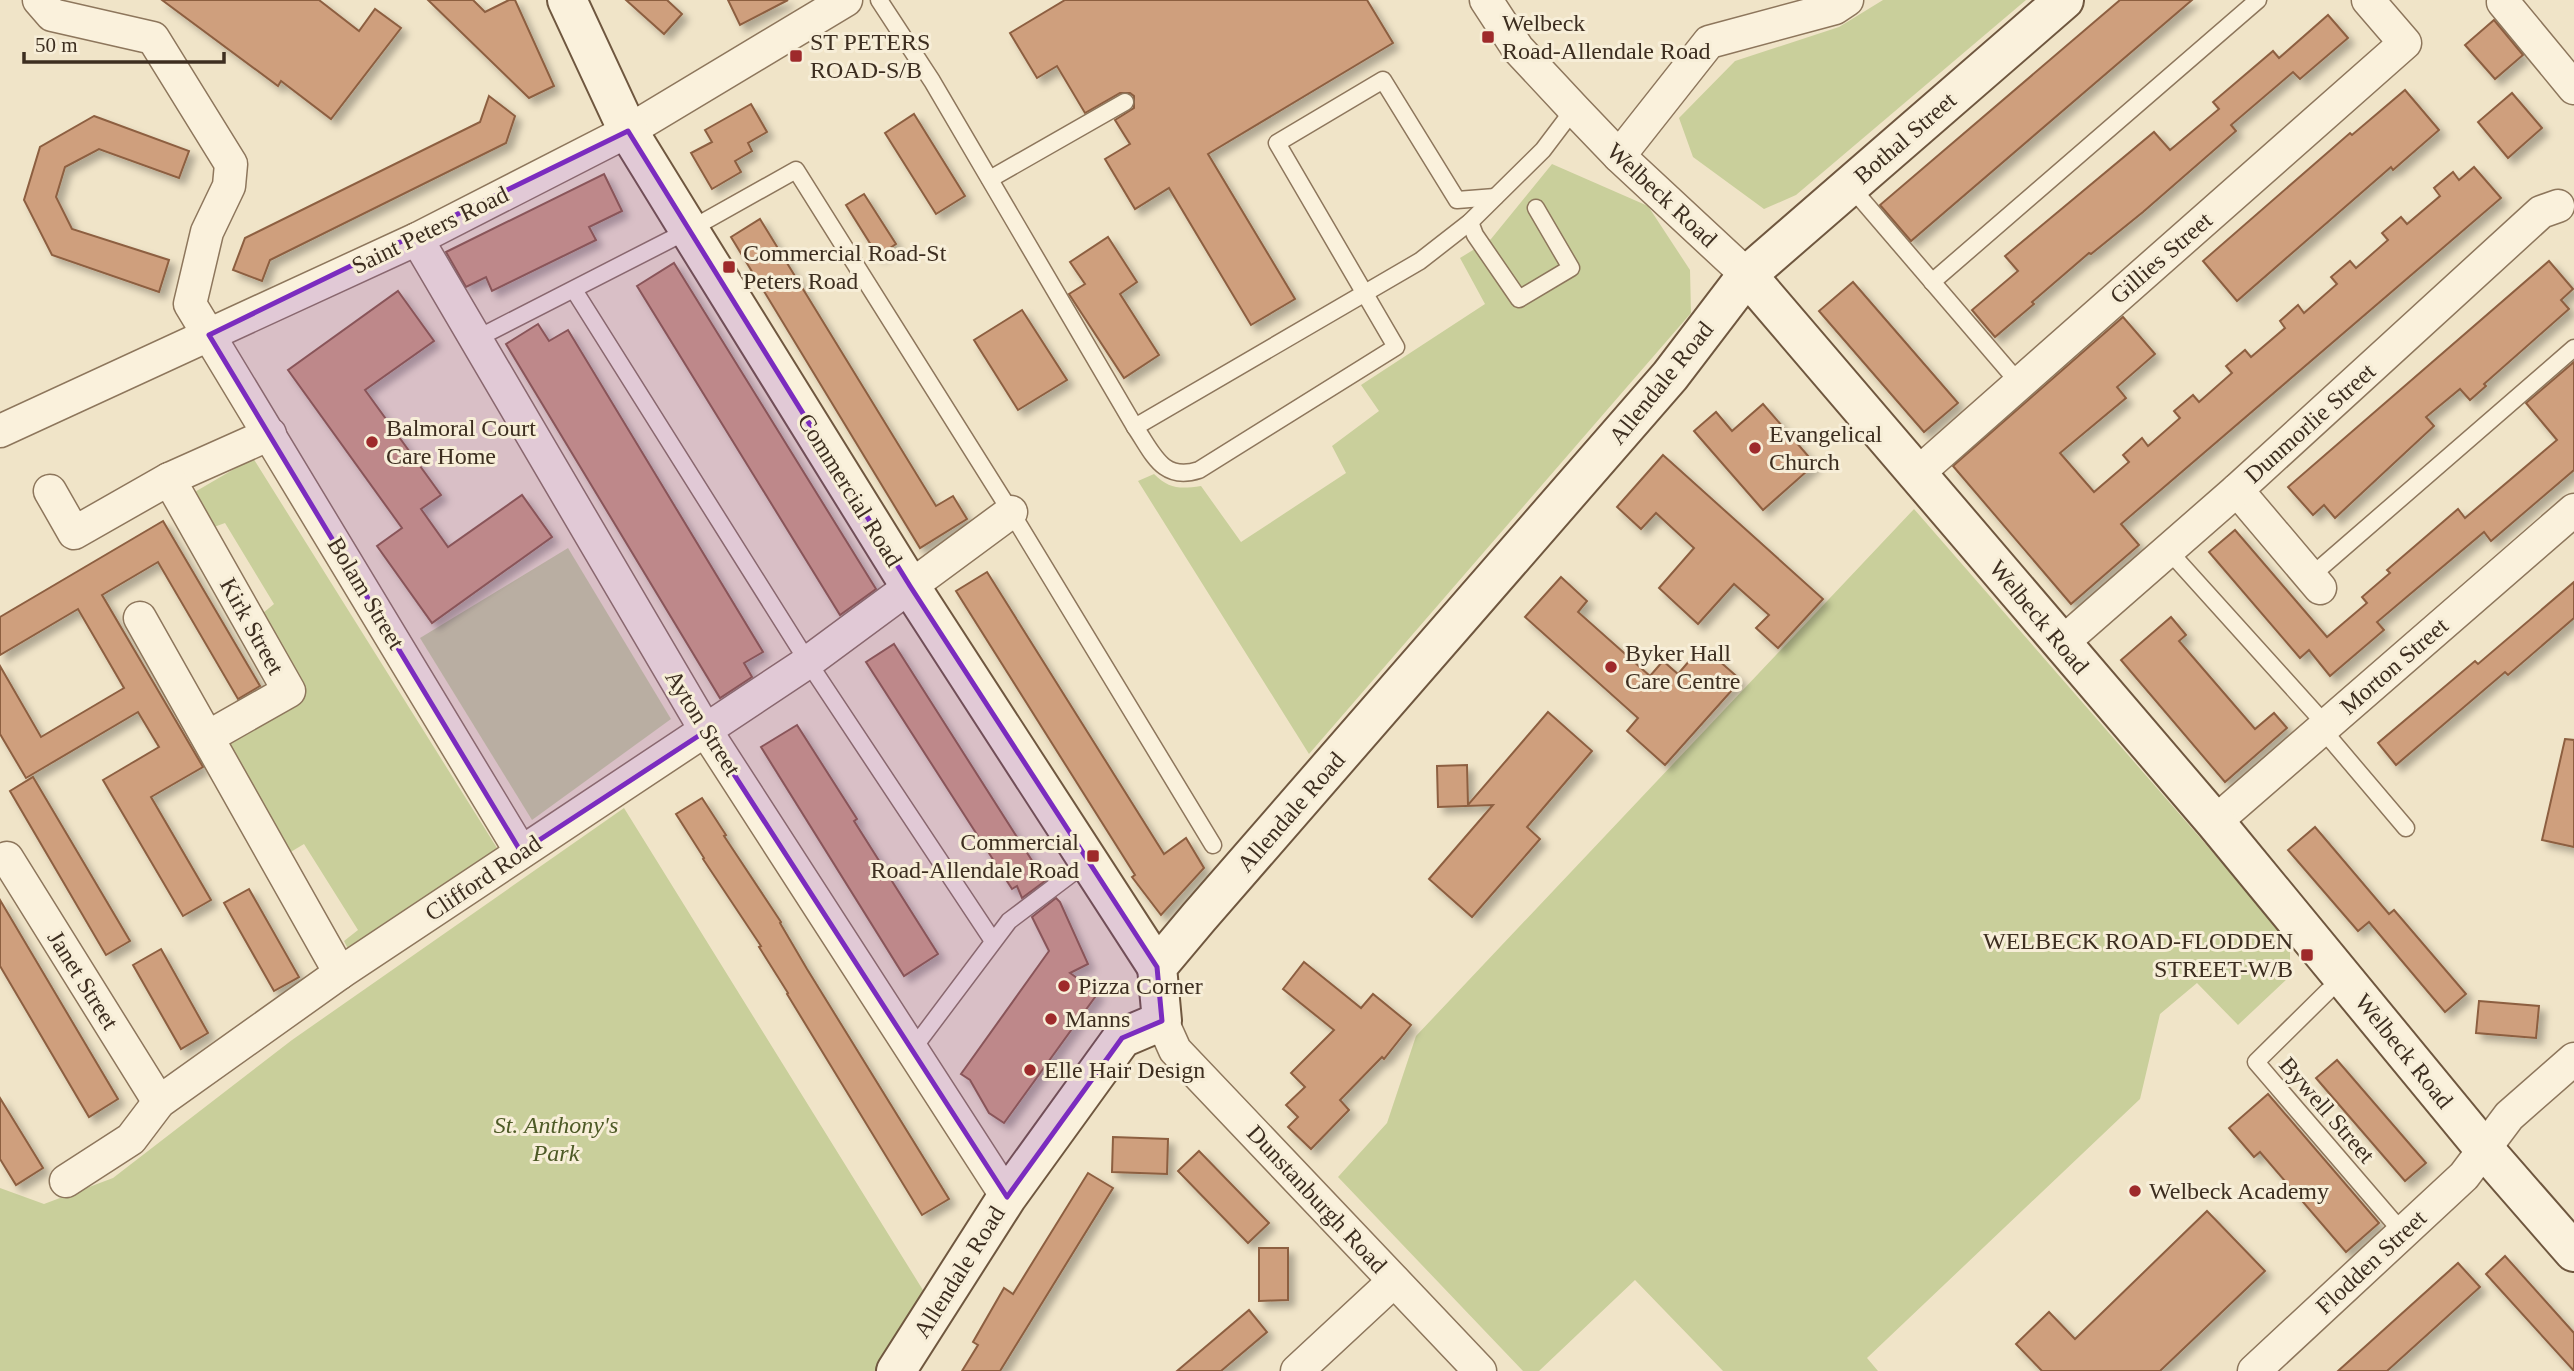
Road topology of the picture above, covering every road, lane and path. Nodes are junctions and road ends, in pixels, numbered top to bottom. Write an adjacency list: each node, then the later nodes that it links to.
1 (39, 0): 28 (street, Bolam Street)
2 (567, 0): 14 (main road, Commercial Road)
3 (846, 0): 14 (street, Saint Peters Road)
4 (879, 0): 16 (lane)
5 (1486, 0): 13 (street, Welbeck Road)
6 (1847, 0): 15 (street)
7 (2064, 0): 17 (main road, Bothal Street)
8 (2258, 0): 25 (lane)
9 (2368, 0): 31 (street, Gillies Street)
10 (2503, 2): 11 (street)
11 (2574, 88)
12 (1125, 102): 16 (lane)
13 (1574, 109): 15 (street, Welbeck Road); 18 (lane)
14 (628, 131): 22 (main road, Commercial Road); 23 (street, Saint Peters Road)
15 (1619, 156): 24 (street, Welbeck Road)
16 (989, 179): 32 (lane)
17 (1850, 186): 24 (main road, Bothal Street); 25 (lane)
18 (1495, 197): 21 (lane); 27 (lane)
19 (2558, 206): 37 (street, Dunmorlie Street)
20 (1536, 208): 21 (lane)
21 (1470, 222): 27 (lane)
22 (689, 230): 26 (lane); 40 (lane); 43 (main road, Commercial Road)
23 (417, 239): 28 (street, Saint Peters Road); 29 (street, Ayton Street)
24 (1747, 275): 35 (main road, Welbeck Road); 57 (main road, Allendale Road)
25 (1932, 282): 31 (lane)
26 (574, 290): 29 (lane); 46 (lane)
27 (1363, 294): 32 (lane); 32 (lane)
28 (209, 335): 33 (street, Saint Peters Road); 34 (street, Bolam Street)
29 (476, 339): 48 (street, Ayton Street)
30 (2574, 348): 42 (lane)
31 (2019, 383): 35 (street, Gillies Street)
32 (1135, 427)
33 (0, 431)
34 (270, 434): 36 (street); 53 (street, Bolam Street)
35 (1917, 474): 45 (main road, Welbeck Road)
36 (169, 479): 38 (street); 49 (street, Kirk Street)
37 (2237, 490): 41 (street, Dunmorlie Street); 42 (street)
38 (50, 491)
39 (2574, 510): 47 (street, Morton Street)
40 (1012, 512): 43 (street, Clifford Road); 52 (lane)
41 (2168, 550): 45 (street, Dunmorlie Street); 47 (lane)
42 (2316, 582)
43 (910, 586): 46 (street, Clifford Road); 55 (main road, Commercial Road)
44 (140, 618): 49 (street)
45 (2062, 643): 50 (main road, Welbeck Road)
46 (808, 662): 48 (street, Clifford Road); 56 (lane)
47 (2324, 727): 50 (street, Morton Street); 51 (lane)
48 (706, 731): 53 (street, Clifford Road); 61 (street, Ayton Street)
49 (208, 737): 58 (street)
50 (2215, 822): 64 (main road, Welbeck Road)
51 (2406, 828)
52 (1213, 845)
53 (521, 852): 58 (street, Clifford Road)
54 (7, 858): 63 (street, Janet Street)
55 (1087, 862): 56 (lane); 57 (main road, Commercial Road)
56 (993, 941): 61 (lane)
57 (1157, 967): 60 (main road)
58 (341, 973): 63 (street, Clifford Road)
59 (2328, 991): 67 (lane, Bywell Street)
60 (1163, 1021): 66 (main road, Allendale Road); 69 (street, Dunstanburgh Road)
61 (912, 1050): 66 (street, Ayton Street)
62 (2574, 1059): 64 (street, Flodden Street)
63 (159, 1102): 65 (street, Clifford Road)
64 (2485, 1150): 67 (street, Flodden Street); 68 (main road, Welbeck Road)
65 (66, 1181)
66 (1007, 1197): 70 (main road, Allendale Road)
67 (2403, 1233): 73 (street, Flodden Street)
68 (2574, 1252)
69 (1394, 1281): 71 (street); 72 (street, Dunstanburgh Road)
70 (897, 1371)
71 (1297, 1371)
72 (1480, 1371)
73 (2254, 1371)

